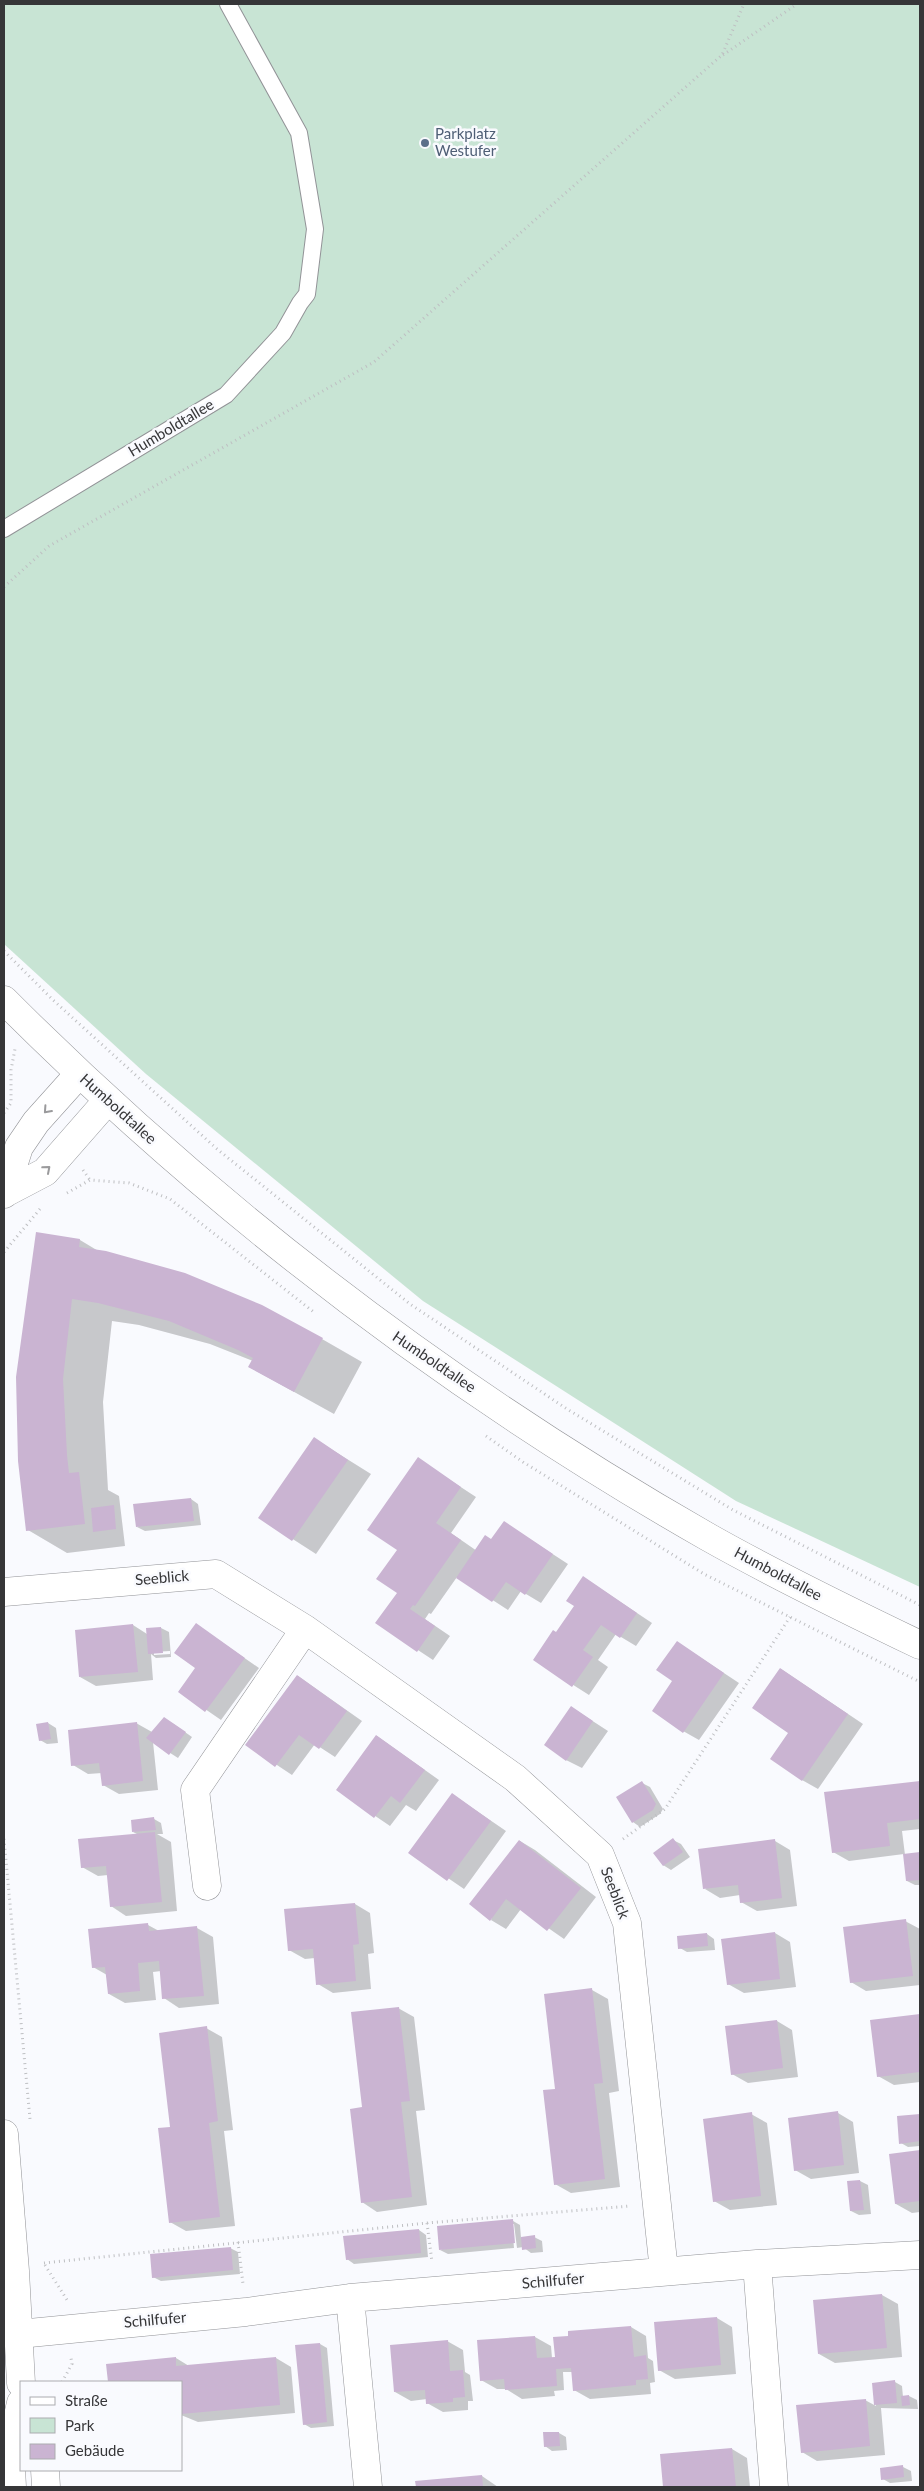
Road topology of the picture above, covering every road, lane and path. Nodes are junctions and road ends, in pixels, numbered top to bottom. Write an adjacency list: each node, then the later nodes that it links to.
1 (228, 4): 5 (lane, Humboldtallee)
2 (744, 4): 4 (path)
3 (797, 4): 4 (path)
4 (722, 55): 6 (path)
5 (4, 529)
6 (4, 587)
7 (4, 951): 19 (path)
8 (4, 1000): 9 (street, Humboldtallee)
9 (79, 1074): 10 (street, Humboldtallee); 14 (street, one-way to 14)
10 (108, 1100): 14 (street, one-way to 10); 22 (street, Humboldtallee)
11 (11, 1103): 12 (path)
12 (4, 1113)
13 (90, 1180): 15 (path)
14 (4, 1194)
15 (66, 1194)
16 (41, 1208): 17 (path)
17 (4, 1252)
18 (4, 1592): 21 (street, Seeblick)
19 (920, 1606)
20 (790, 1617): 24 (path)
21 (304, 1630): 24 (street, Seeblick); 25 (street)
22 (920, 1645)
23 (4, 1839): 26 (path)
24 (600, 1855): 28 (street, Seeblick)
25 (207, 1886)
26 (31, 2125)
27 (4, 2134): 40 (street)
28 (655, 2204): 29 (path); 35 (street, Seeblick)
29 (428, 2223): 30 (path); 36 (path)
30 (238, 2242): 33 (path); 38 (path)
31 (43, 2253): 33 (path)
32 (920, 2256): 34 (street, Schilfufer)
33 (44, 2263): 39 (path)
34 (757, 2264): 35 (street, Schilfufer); 48 (street)
35 (664, 2271): 36 (street, Schilfufer)
36 (435, 2291): 37 (street, Schilfufer)
37 (350, 2298): 38 (street, Schilfufer); 47 (street)
38 (246, 2312): 39 (street, Schilfufer)
39 (69, 2328): 40 (street, Schilfufer); 42 (path)
40 (19, 2334): 41 (street)
41 (21, 2381)
42 (63, 2381)
43 (20, 2407): 45 (street)
44 (44, 2471): 46 (street)
45 (12, 2487)
46 (46, 2487)
47 (368, 2487)
48 (774, 2487)

